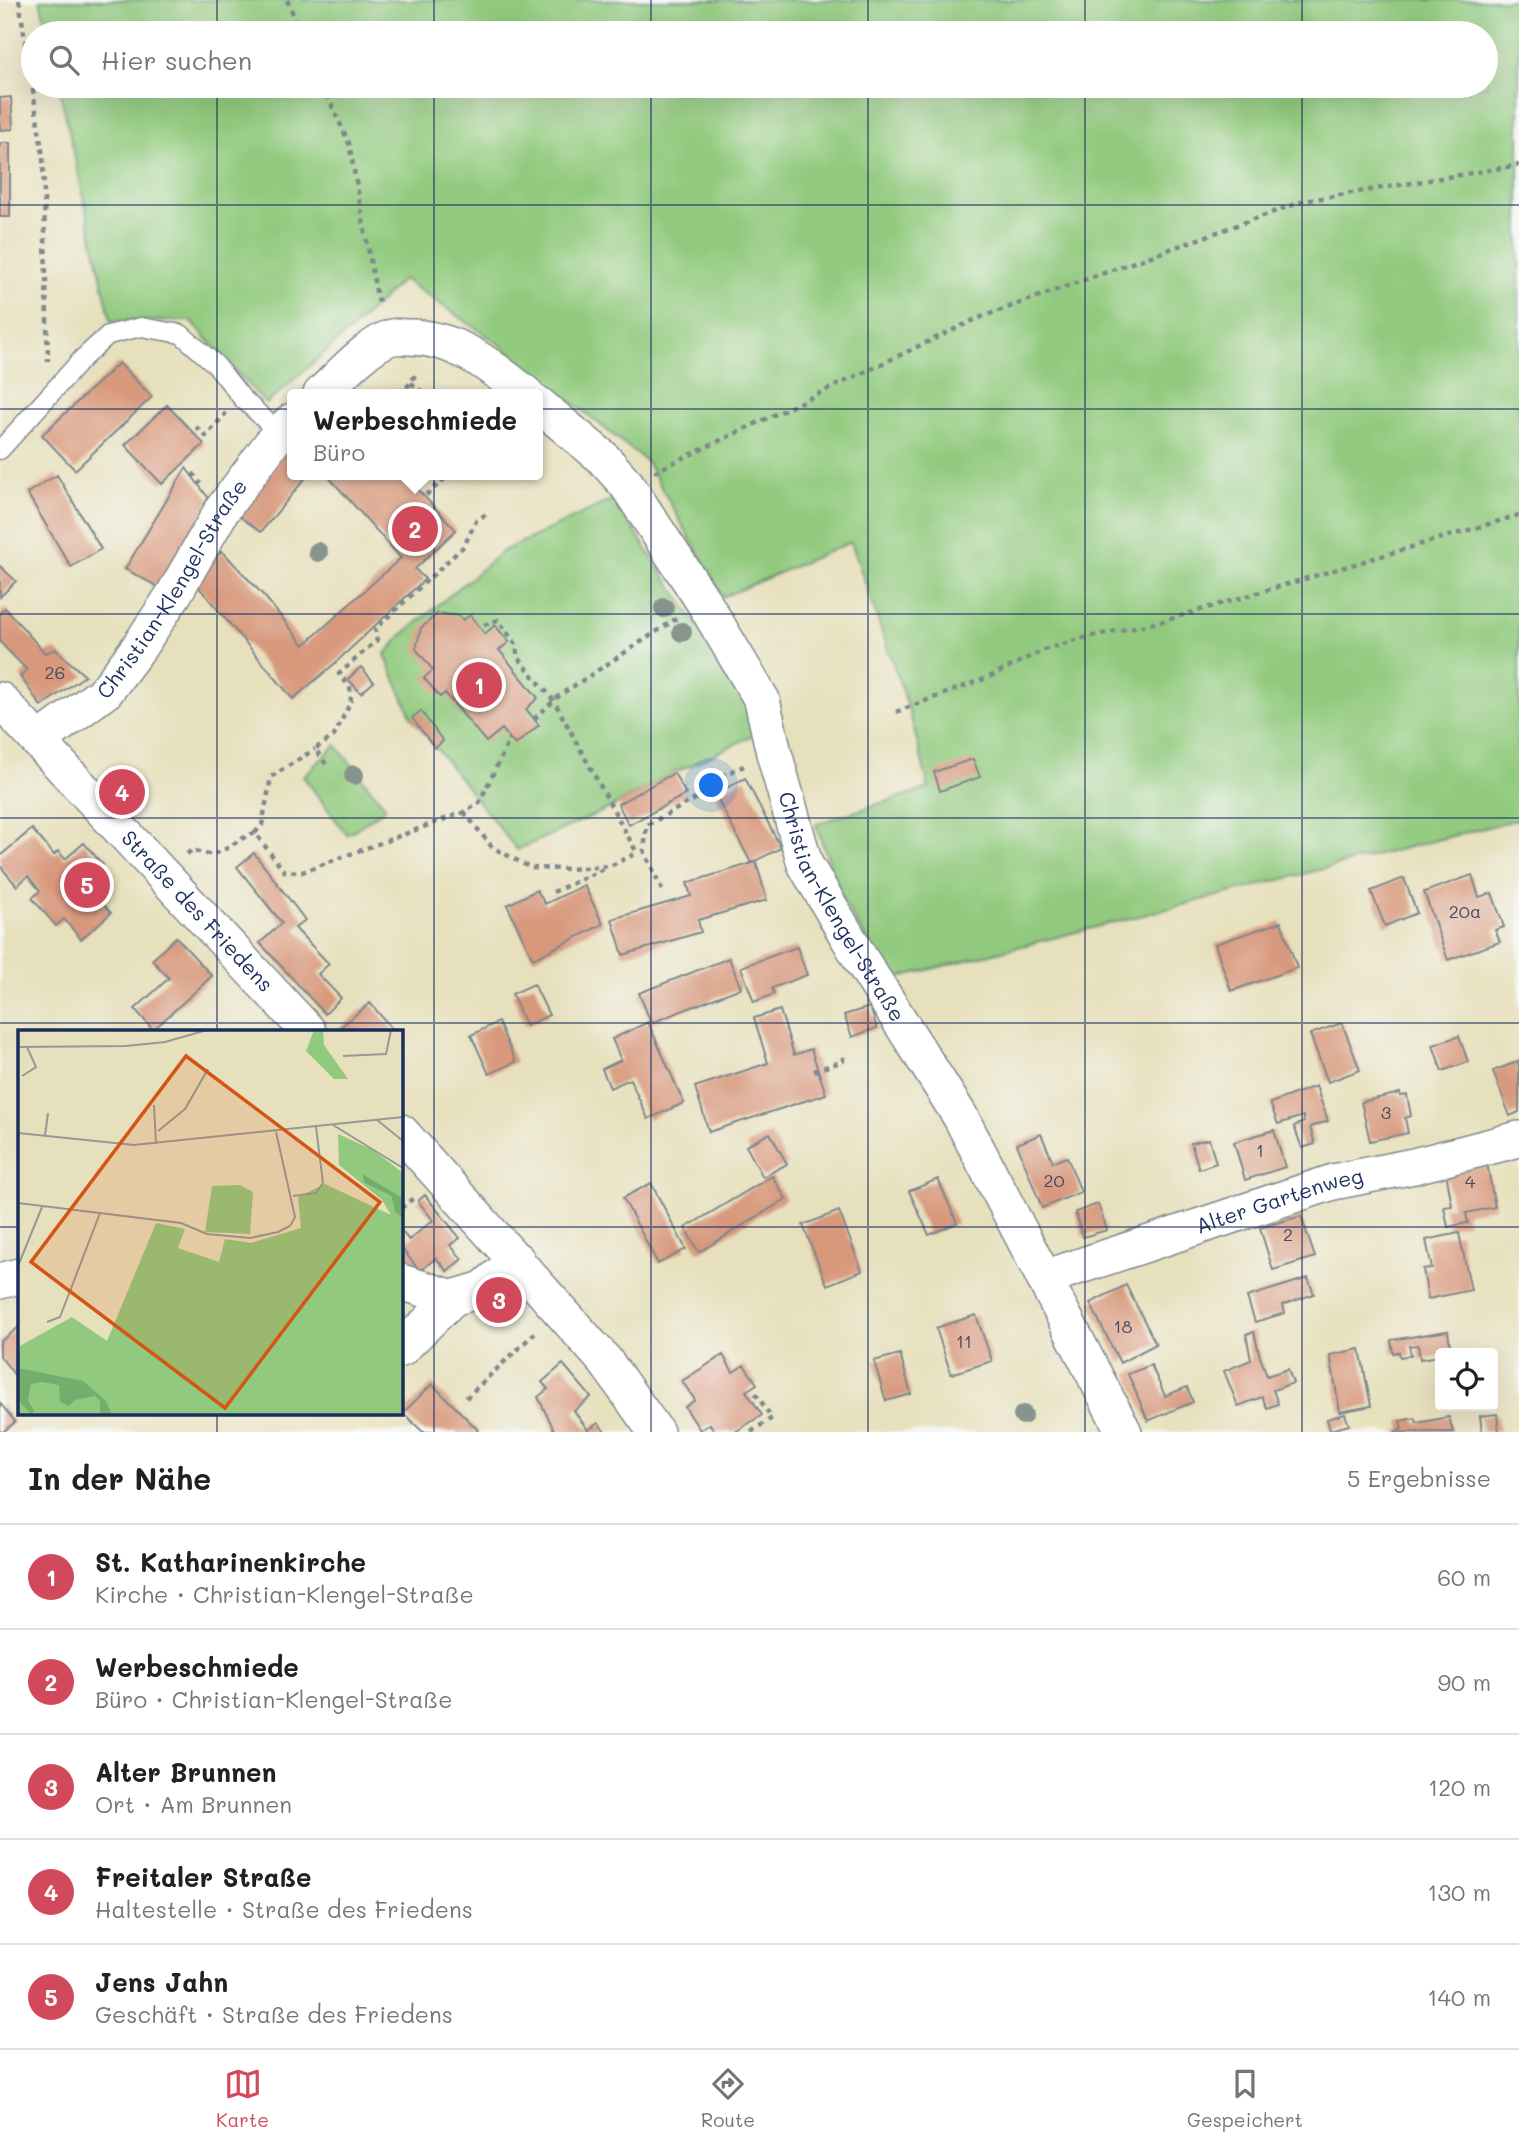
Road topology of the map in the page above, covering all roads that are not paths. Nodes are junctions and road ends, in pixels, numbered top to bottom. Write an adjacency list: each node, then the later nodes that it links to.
1 (327, 389): 2 (street)
2 (519, 389)
3 (543, 409): 13 (street, Christian-Klengel-Straße)
4 (286, 427): 5 (lane); 7 (street, Christian-Klengel-Straße)
5 (0, 450)
6 (0, 700): 7 (street, Straße des Friedens)
7 (38, 741): 8 (street, Straße des Friedens)
8 (307, 1030)
9 (402, 1133): 11 (street)
10 (1519, 1139): 13 (street, Alter Gartenweg)
11 (517, 1260): 16 (street); 18 (street)
12 (18, 1276): 14 (street)
13 (1044, 1278): 19 (street, Christian-Klengel-Straße)
14 (0, 1281)
15 (402, 1282): 16 (street)
16 (453, 1298): 17 (street)
17 (402, 1348)
18 (656, 1432)
19 (1124, 1432)

